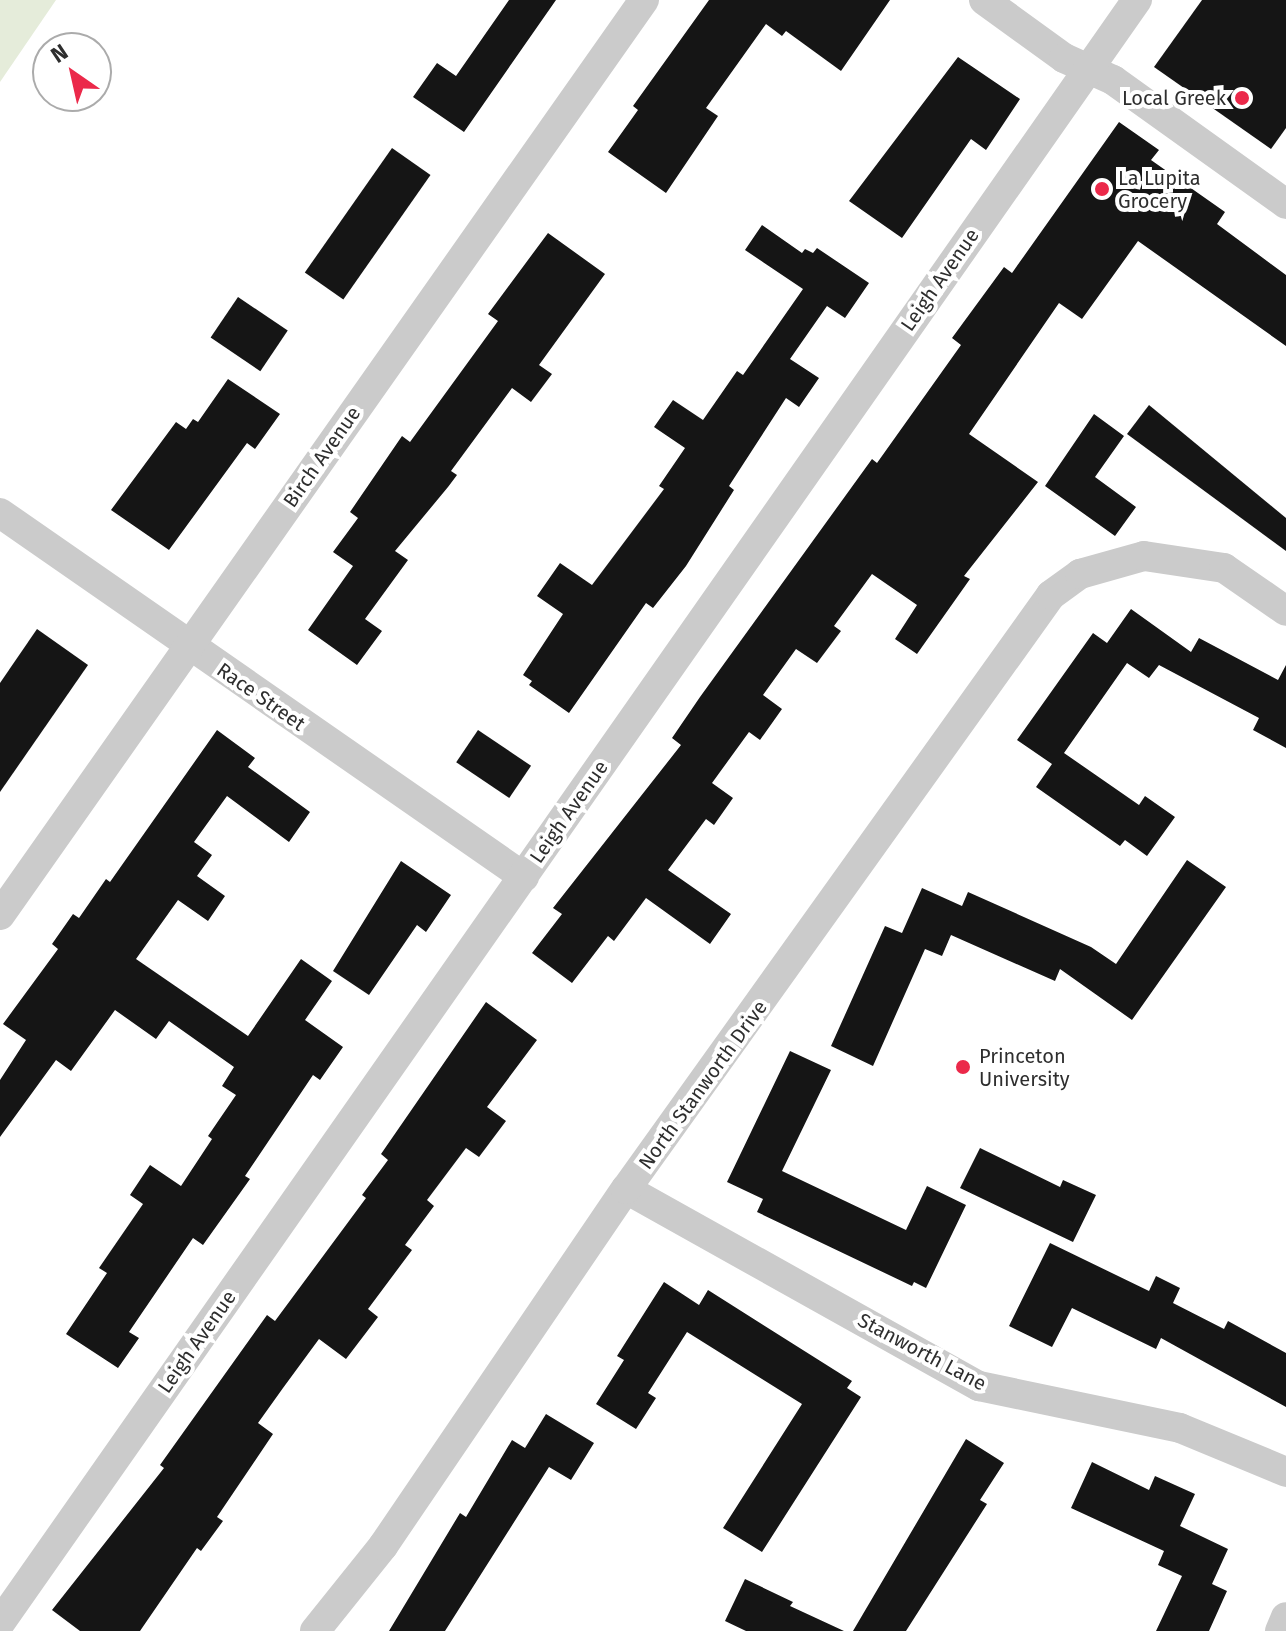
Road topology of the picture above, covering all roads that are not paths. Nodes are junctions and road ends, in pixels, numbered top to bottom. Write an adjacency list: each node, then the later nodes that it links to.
1 (644, 0): 8 (street, Birch Avenue)
2 (984, 0): 4 (street)
3 (1137, 0): 4 (street, Leigh Avenue)
4 (1088, 68): 5 (street); 9 (street, Leigh Avenue)
5 (1286, 204)
6 (0, 513): 8 (street, Race Street)
7 (1286, 611): 11 (street, North Stanworth Drive)
8 (189, 646): 9 (street, Race Street); 10 (street, Birch Avenue)
9 (524, 877): 14 (street, Leigh Avenue)
10 (0, 915)
11 (626, 1189): 12 (street, Stanworth Lane); 15 (street, North Stanworth Drive)
12 (1286, 1472)
13 (1286, 1617): 16 (street)
14 (0, 1623)
15 (315, 1631)
16 (1280, 1631)

